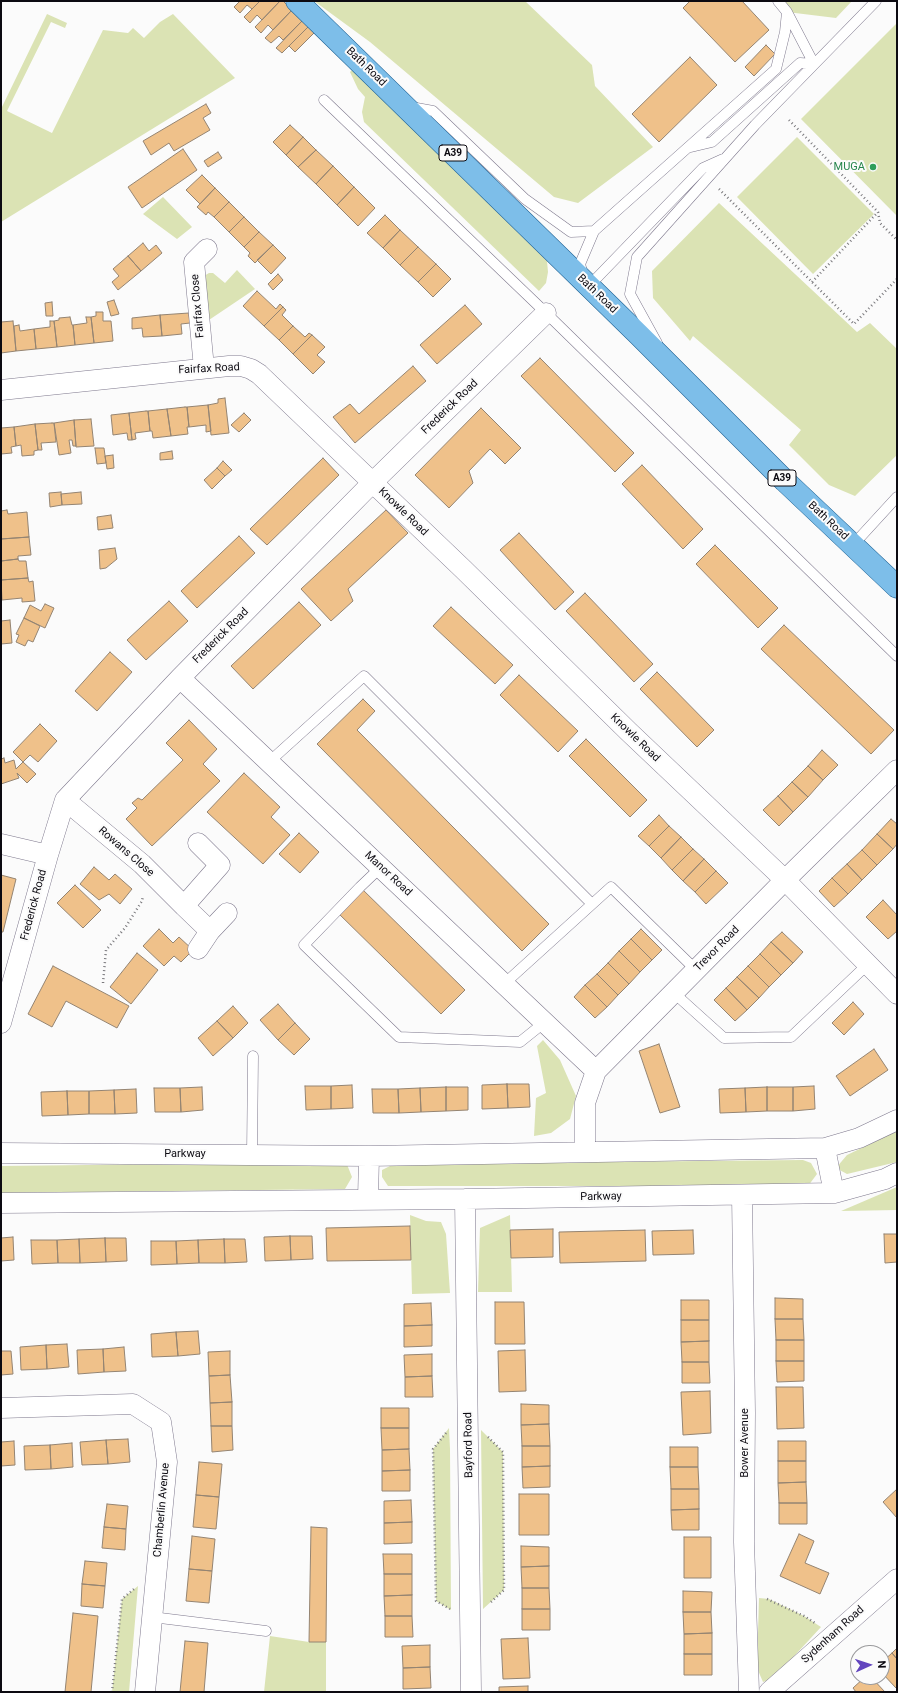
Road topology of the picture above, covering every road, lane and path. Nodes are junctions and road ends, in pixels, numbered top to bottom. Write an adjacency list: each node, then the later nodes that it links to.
1 (297, 1): 7 (main road, Bath Road / A39)
2 (778, 1): 4 (lane)
3 (876, 1): 5 (lane)
4 (787, 12): 5 (lane); 9 (lane)
5 (814, 64): 9 (lane); 10 (lane)
6 (324, 100): 19 (lane)
7 (405, 106): 13 (lane); 18 (main road, Bath Road / A39)
8 (789, 120): 12 (path)
9 (688, 148): 13 (lane)
10 (726, 157): 18 (lane); 20 (lane)
11 (719, 189): 17 (path)
12 (878, 212): 14 (path); 17 (path)
13 (594, 231): 18 (lane)
14 (897, 240)
15 (207, 249): 21 (street, Fairfax Close)
16 (897, 279): 17 (path)
17 (812, 282)
18 (587, 284): 20 (main road, Bath Road / A39)
19 (546, 313): 23 (street, Frederick Road); 27 (lane)
20 (670, 366): 25 (main road, Bath Road / A39)
21 (204, 368): 22 (street, Fairfax Road); 23 (street, Fairfax Road)
22 (1, 390)
23 (373, 482): 28 (street, Frederick Road); 37 (street, Knowle Road)
24 (897, 497): 25 (lane)
25 (853, 545): 26 (main road, Bath Road / A39)
26 (897, 587)
27 (897, 656)
28 (180, 678): 29 (street, Manor Road); 31 (street, Frederick Road)
29 (269, 762): 35 (street, Manor Road); 38 (lane)
30 (897, 770): 37 (street, Trevor Road)
31 (65, 800): 34 (street, Frederick Road); 36 (street, Rowans Close)
32 (198, 843): 39 (street)
33 (1, 844): 34 (street)
34 (48, 855): 50 (street, Frederick Road)
35 (381, 867): 46 (street, Manor Road); 49 (lane)
36 (147, 869): 39 (street, Rowans Close); 45 (path)
37 (785, 880): 43 (street, Knowle Road); 44 (street, Trevor Road)
38 (592, 904): 44 (lane); 46 (lane)
39 (184, 906): 41 (street, Rowans Close)
40 (227, 913): 41 (street)
41 (210, 931): 42 (street)
42 (198, 949)
43 (868, 964): 47 (lane); 48 (street, Knowle Road)
44 (696, 970): 47 (street, Trevor Road)
45 (104, 983)
46 (504, 984): 49 (street, Manor Road)
47 (674, 992): 52 (street, Trevor Road)
48 (897, 994)
49 (544, 1022): 52 (street, Manor Road)
50 (1, 1023)
51 (253, 1056): 57 (lane)
52 (596, 1071): 55 (street, Trevor Road)
53 (897, 1120): 54 (street, Parkway)
54 (826, 1148): 55 (street, Parkway); 60 (street)
55 (585, 1152): 58 (street, Parkway)
56 (1, 1153): 57 (street, Parkway)
57 (252, 1155): 58 (street, Parkway)
58 (369, 1156): 62 (street)
59 (897, 1173): 60 (street, Parkway)
60 (834, 1193): 61 (street, Parkway)
61 (742, 1195): 63 (street, Parkway); 69 (street, Bower Avenue)
62 (368, 1199): 63 (street, Parkway); 64 (street, Parkway)
63 (465, 1199): 66 (street, Bayford Road)
64 (1, 1203)
65 (1, 1408): 67 (street, Chamberlin Avenue)
66 (468, 1409): 71 (street, Bayford Road); 71 (path); 71 (path)
67 (157, 1571): 70 (street, Chamberlin Avenue); 74 (path)
68 (897, 1579): 73 (street, Sydenham Road)
69 (746, 1598): 73 (path); 77 (street, Bower Avenue)
70 (152, 1617): 72 (lane); 75 (street, Chamberlin Avenue)
71 (470, 1620): 76 (street, Bayford Road)
72 (266, 1631)
73 (833, 1636): 78 (street, Sydenham Road)
74 (112, 1692)
75 (145, 1692)
76 (471, 1692)
77 (749, 1692)
78 (769, 1692)

